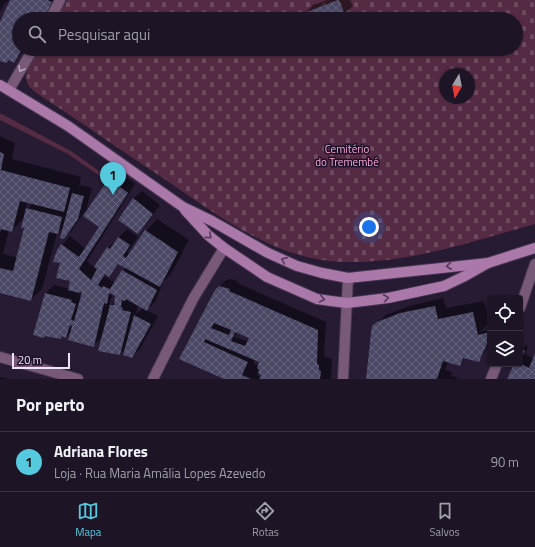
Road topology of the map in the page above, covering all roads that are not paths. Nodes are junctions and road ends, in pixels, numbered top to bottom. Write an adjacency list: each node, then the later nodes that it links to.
1 (60, 0): 2 (street)
2 (54, 12)
3 (29, 56): 5 (street, one-way to 5)
4 (0, 85): 5 (main road)
5 (10, 90): 6 (main road)
6 (183, 207): 7 (main road, one-way to 7); 11 (main road, one-way to 6)
7 (224, 248): 13 (main road, one-way to 13); 17 (street)
8 (535, 248): 9 (main road)
9 (488, 263): 11 (main road, one-way to 11); 13 (main road, one-way to 9)
10 (535, 264): 12 (street)
11 (348, 278): 13 (street)
12 (523, 299)
13 (347, 303): 18 (street)
14 (0, 357): 16 (street)
15 (496, 367): 19 (street)
16 (78, 379)
17 (153, 379)
18 (343, 379)
19 (491, 379)

